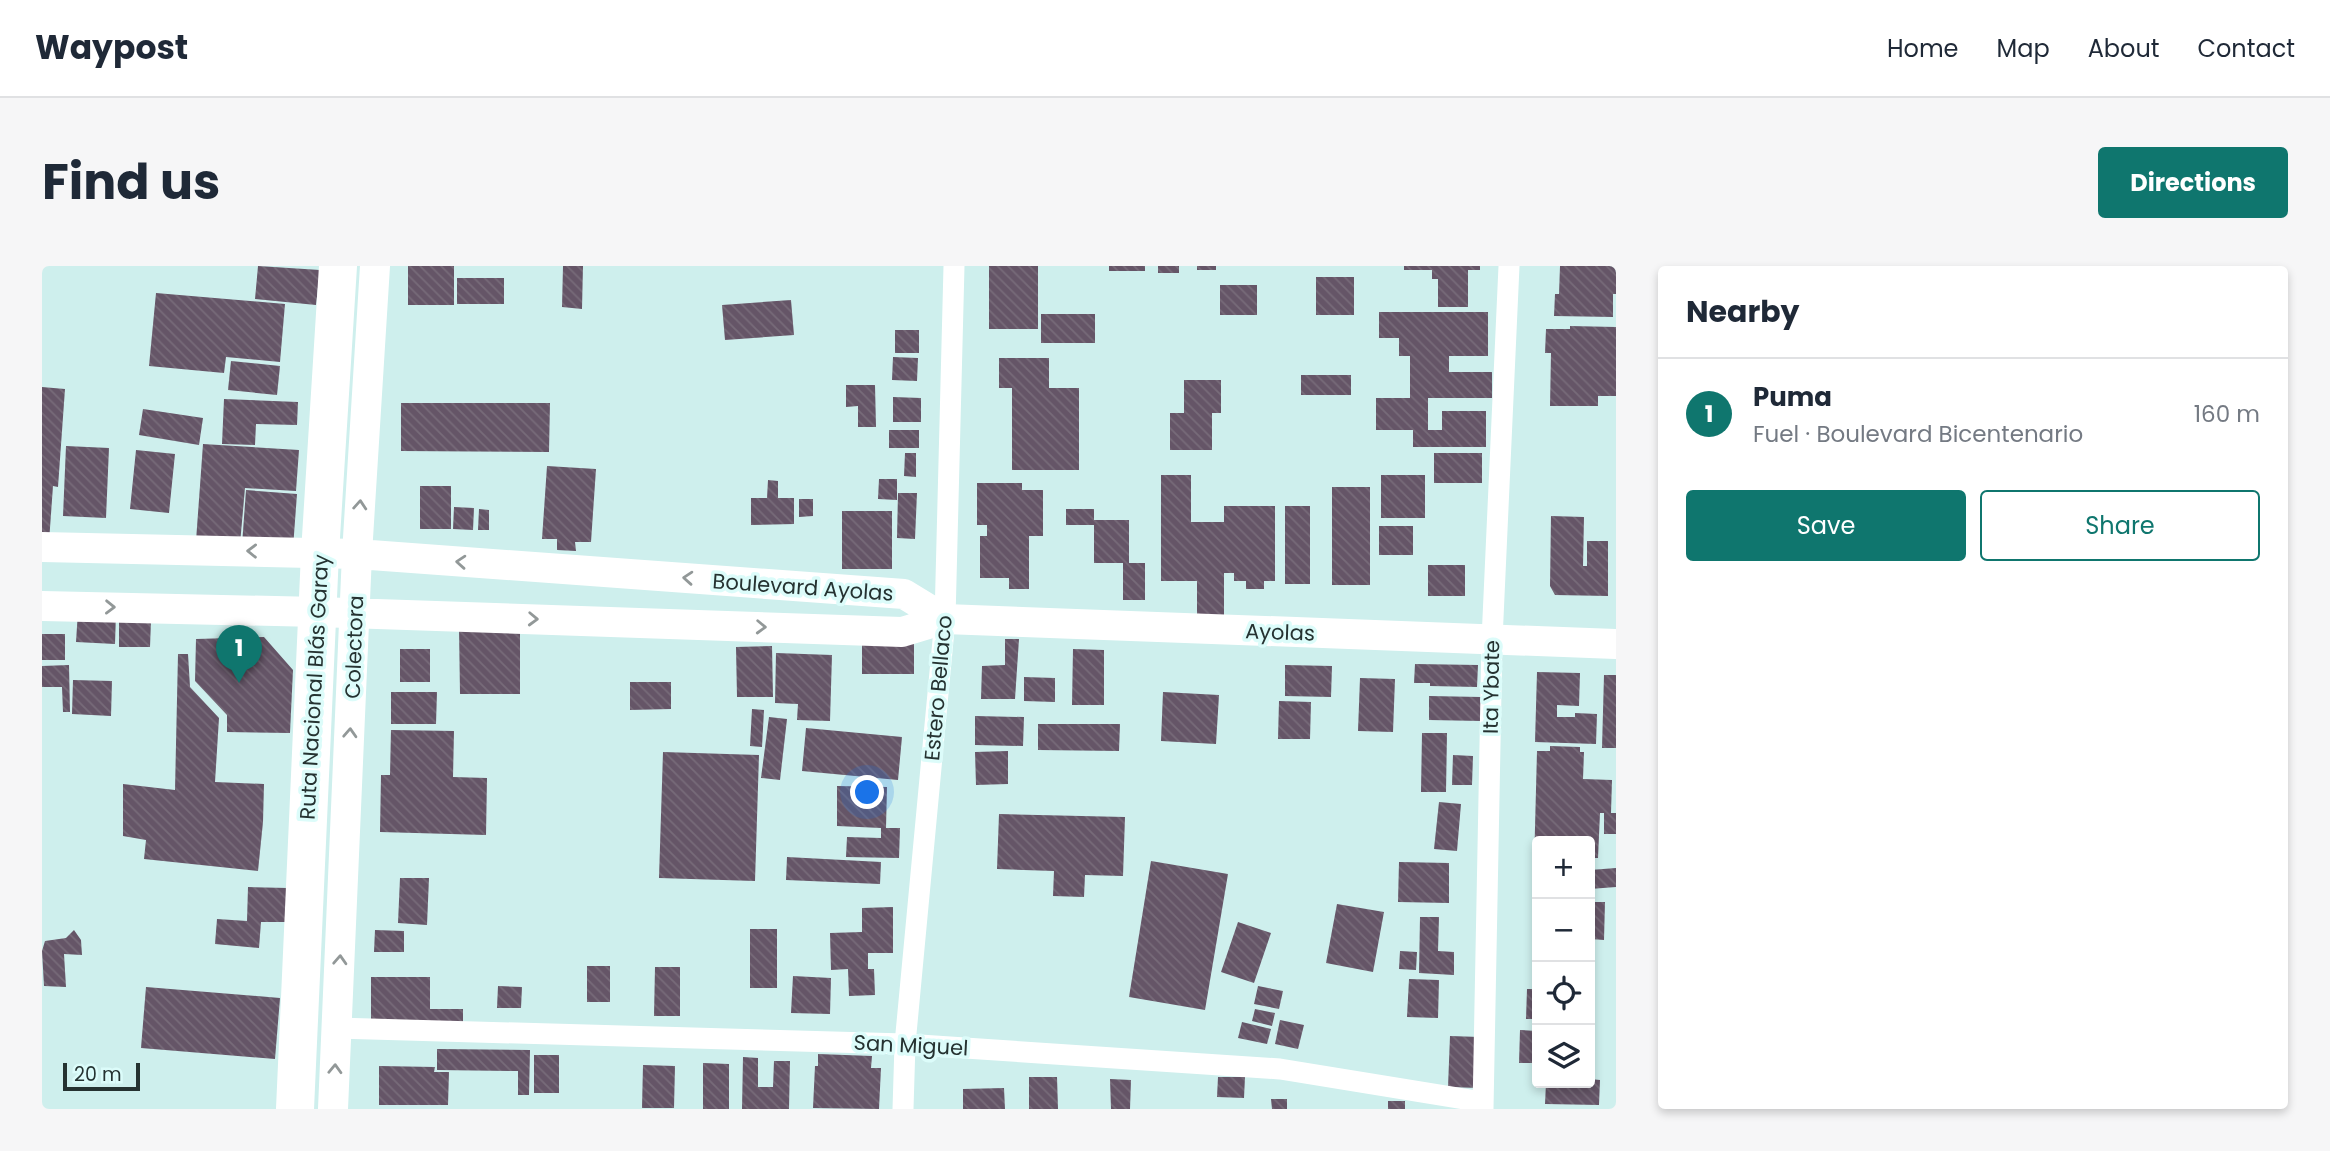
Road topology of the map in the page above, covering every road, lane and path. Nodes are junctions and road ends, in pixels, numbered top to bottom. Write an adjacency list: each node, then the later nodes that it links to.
1 (338, 266): 6 (highway, Ruta Nacional Blás Garay)
2 (375, 266): 7 (street, Colectora, one-way to 2)
3 (954, 266): 11 (street, Estero Bellaco)
4 (1509, 266): 12 (street, Ita Ybate)
5 (42, 547): 6 (street, Boulevard Ayolas, one-way to 5)
6 (320, 553): 7 (street, Boulevard Ayolas); 9 (highway, Ruta Nacional Blás Garay)
7 (357, 554): 10 (street, Colectora); 11 (street, Boulevard Ayolas, one-way to 7)
8 (42, 606): 9 (street, Boulevard Ayolas, one-way to 9)
9 (318, 612): 10 (street, Boulevard Ayolas); 17 (highway, Ruta Nacional Blás Garay)
10 (356, 613): 11 (street, Boulevard Ayolas, one-way to 11); 14 (street, Colectora, one-way to 10)
11 (945, 619): 12 (street, Ayolas); 15 (street, Estero Bellaco)
12 (1492, 640): 13 (street, Ayolas); 16 (street, Ita Ybate)
13 (1616, 644)
14 (336, 1028): 15 (street, San Miguel); 18 (street, Colectora, one-way to 14)
15 (905, 1044): 16 (street, San Miguel); 19 (street, Estero Bellaco)
16 (1483, 1105)
17 (295, 1109)
18 (333, 1109)
19 (903, 1109)

